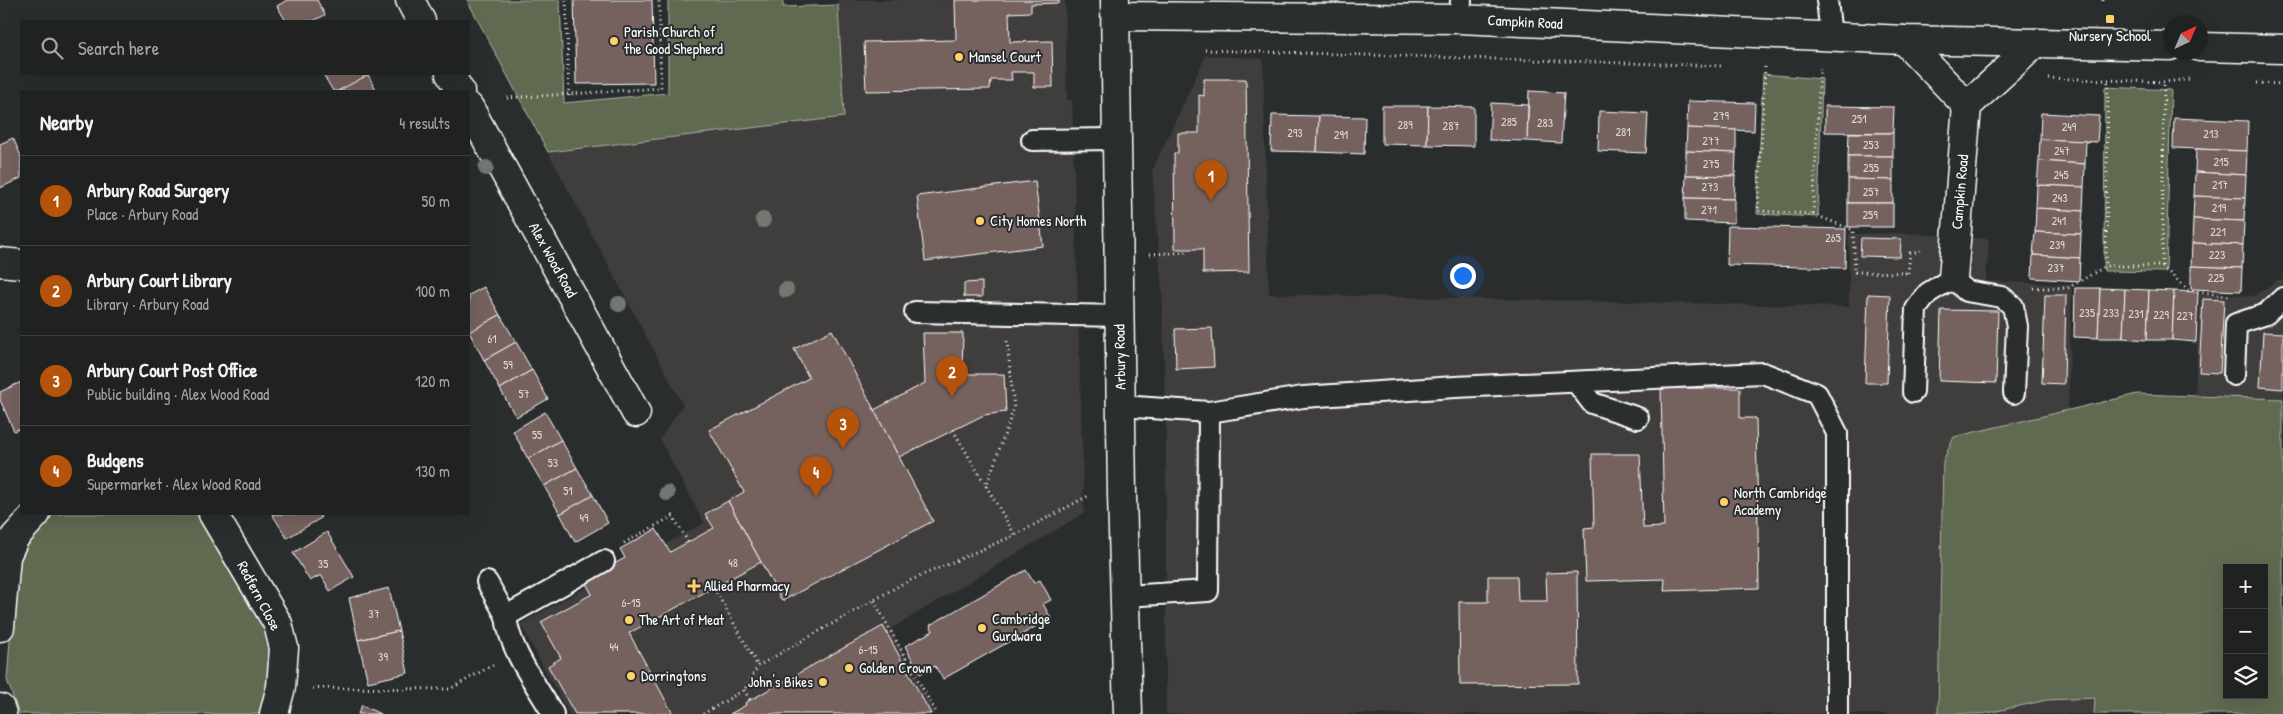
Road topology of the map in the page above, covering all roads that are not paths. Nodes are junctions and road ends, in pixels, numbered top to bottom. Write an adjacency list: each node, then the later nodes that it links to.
1 (410, 0): 5 (street)
2 (1827, 0): 6 (lane)
3 (1116, 8): 4 (street, Campkin Road); 16 (street, Arbury Road)
4 (1460, 9): 6 (street, Campkin Road)
5 (420, 20)
6 (1830, 36): 7 (street, Campkin Road)
7 (1904, 40): 8 (street, Campkin Road); 14 (street)
8 (2036, 43): 9 (street, Campkin Road); 14 (street)
9 (2163, 46)
10 (2208, 47): 11 (street)
11 (2283, 49)
12 (451, 75): 13 (street)
13 (459, 90)
14 (1967, 106): 20 (street, Campkin Road)
15 (470, 109): 30 (street, Alex Wood Road)
16 (1116, 139): 17 (lane); 23 (street, Arbury Road)
17 (1032, 140)
18 (0, 262): 19 (street)
19 (20, 264)
20 (1952, 278): 26 (lane); 27 (lane)
21 (2283, 298): 24 (lane)
22 (915, 312): 23 (lane)
23 (1120, 316): 28 (street, Arbury Road)
24 (2234, 375)
25 (1576, 382): 29 (lane); 31 (lane); 44 (lane)
26 (1913, 392)
27 (2014, 393)
28 (1121, 406): 29 (lane); 36 (street, Arbury Road)
29 (1209, 412): 36 (lane)
30 (636, 413)
31 (1638, 418)
32 (35, 515): 38 (street)
33 (214, 515): 41 (street, Redfern Close)
34 (604, 561): 37 (lane)
35 (487, 582): 37 (lane)
36 (1125, 596): 43 (street, Arbury Road)
37 (506, 616): 42 (lane)
38 (0, 627)
39 (0, 708): 40 (street)
40 (2, 714)
41 (274, 714)
42 (553, 714)
43 (1128, 714)
44 (1837, 714)

